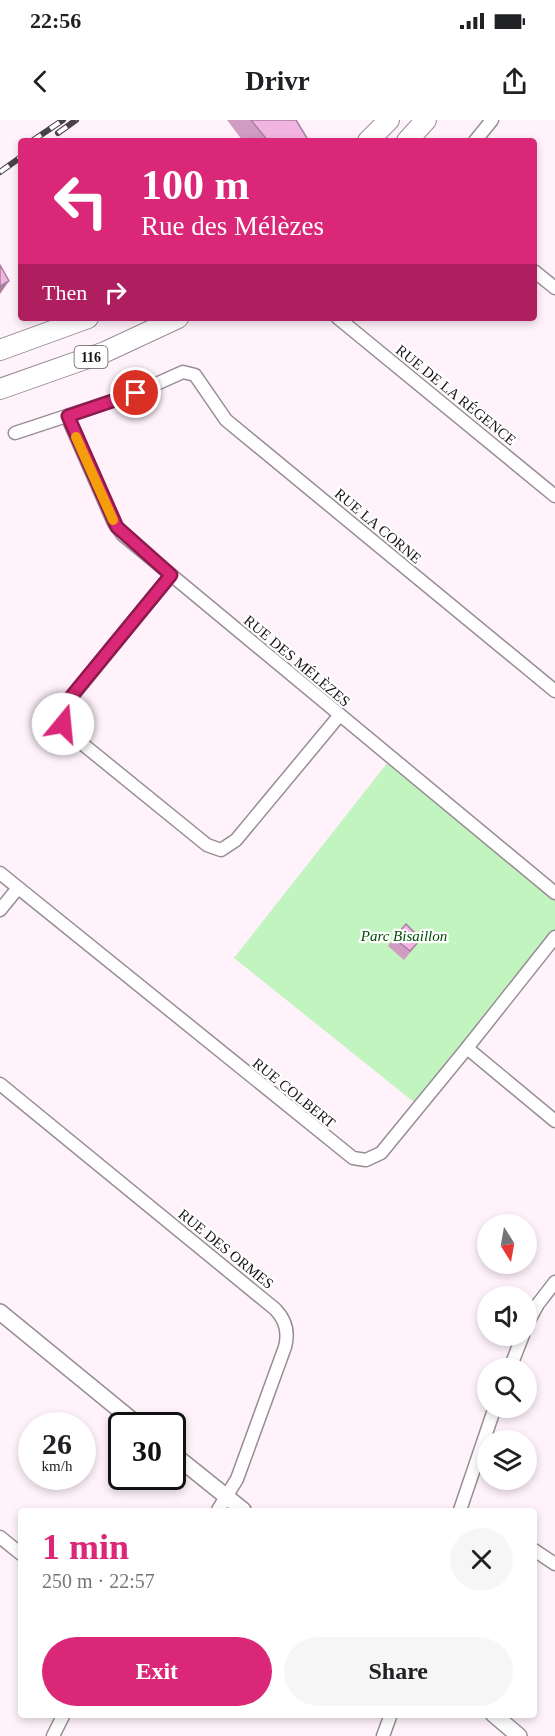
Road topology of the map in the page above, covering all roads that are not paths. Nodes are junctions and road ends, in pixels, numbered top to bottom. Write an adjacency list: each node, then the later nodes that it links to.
1 (389, 120): 4 (main road)
2 (426, 120): 5 (main road)
3 (492, 120): 6 (street)
4 (371, 138)
5 (410, 138)
6 (478, 138)
7 (537, 273): 8 (street)
8 (555, 288)
9 (80, 321): 12 (main road, 116)
10 (172, 321): 13 (main road, 116)
11 (342, 321): 16 (street, RUE DE LA RÉGENCE)
12 (0, 350)
13 (0, 390)
14 (68, 416): 15 (street); 17 (street, RUE DES MÉLÈZES); 18 (street, RUE LA CORNE)
15 (15, 433)
16 (553, 490)
17 (171, 575): 19 (street, RUE DES MÉLÈZES); 19 (street)
18 (555, 691)
19 (339, 716): 22 (street, RUE DES MÉLÈZES)
20 (0, 873): 21 (street, RUE COLBERT)
21 (18, 888): 23 (street); 25 (street, RUE COLBERT)
22 (555, 893)
23 (0, 910)
24 (555, 937): 25 (street)
25 (467, 1048): 27 (street)
26 (0, 1084): 34 (street, RUE DES ORMES)
27 (555, 1121)
28 (555, 1282): 29 (street)
29 (537, 1306)
30 (0, 1312): 31 (street)
31 (122, 1412)
32 (492, 1418): 35 (street)
33 (186, 1467): 34 (street)
34 (222, 1504)
35 (464, 1508)
36 (0, 1537): 37 (street)
37 (18, 1552)
38 (537, 1552): 39 (street)
39 (555, 1564)
40 (62, 1718): 43 (street)
41 (390, 1718): 44 (street)
42 (498, 1718): 45 (street)
43 (53, 1736)
44 (383, 1736)
45 (519, 1736)

